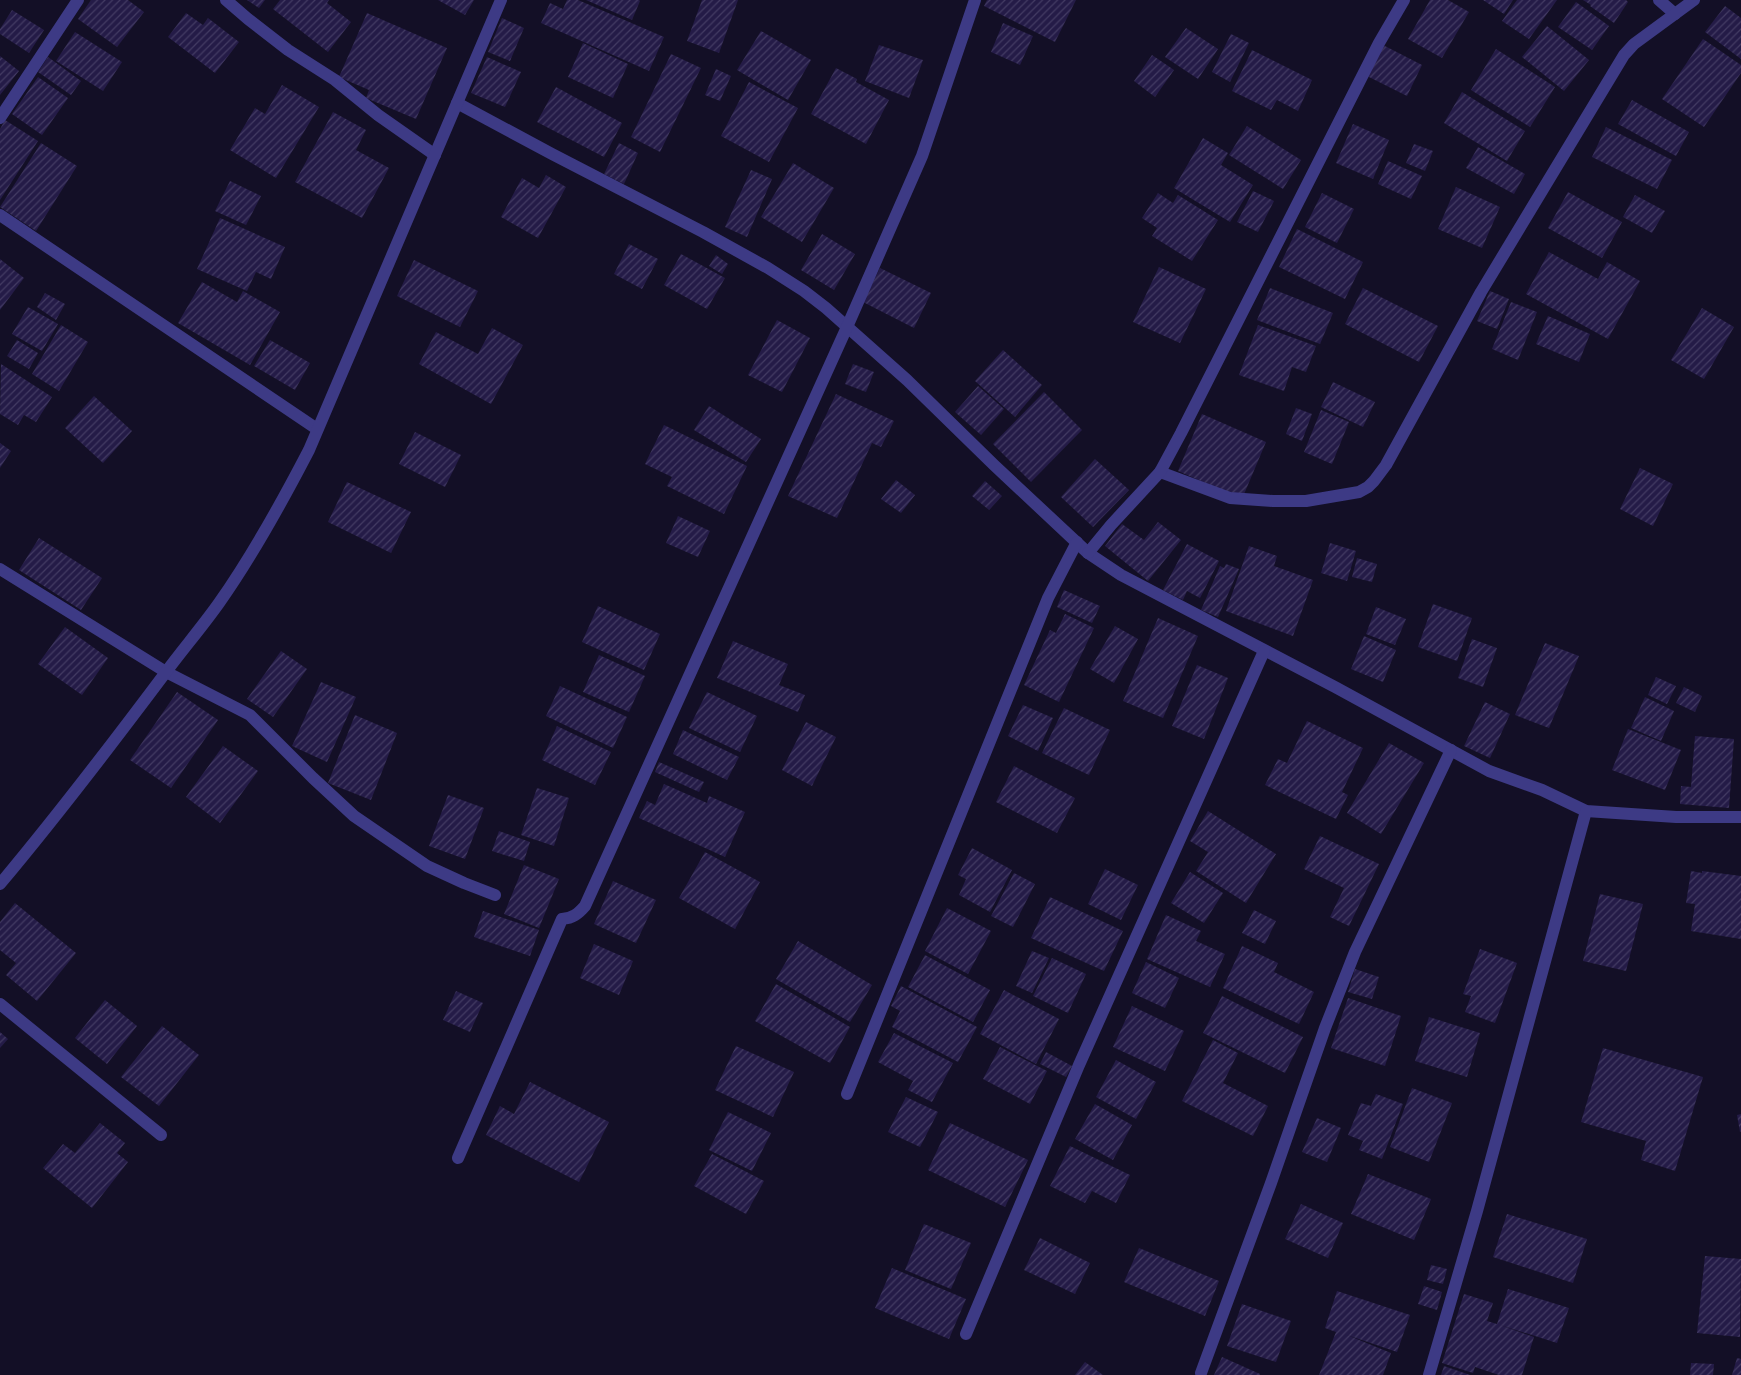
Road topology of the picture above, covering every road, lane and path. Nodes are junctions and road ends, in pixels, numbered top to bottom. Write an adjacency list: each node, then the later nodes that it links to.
1 (78, 0): 10 (street)
2 (226, 0): 11 (street)
3 (501, 0): 9 (street)
4 (975, 0): 13 (street)
5 (1404, 0): 15 (street)
6 (1659, 0): 8 (street)
7 (1694, 0): 8 (street)
8 (1675, 14): 15 (street)
9 (458, 103): 11 (street); 13 (street)
10 (0, 118)
11 (435, 155): 14 (street)
12 (0, 215): 14 (street)
13 (847, 327): 16 (street); 29 (street)
14 (317, 430): 20 (street)
15 (1160, 472): 17 (street)
16 (1077, 542): 17 (street); 27 (street)
17 (1088, 553): 19 (street)
18 (0, 569): 20 (street)
19 (1264, 651): 21 (street); 30 (street)
20 (166, 672): 24 (street); 25 (street)
21 (1451, 750): 22 (street); 31 (street)
22 (1586, 811): 23 (street); 32 (street)
23 (1741, 817)
24 (0, 884)
25 (495, 895)
26 (0, 1004): 28 (street)
27 (847, 1094)
28 (161, 1135)
29 (458, 1158)
30 (966, 1334)
31 (1202, 1373)
32 (1429, 1375)

